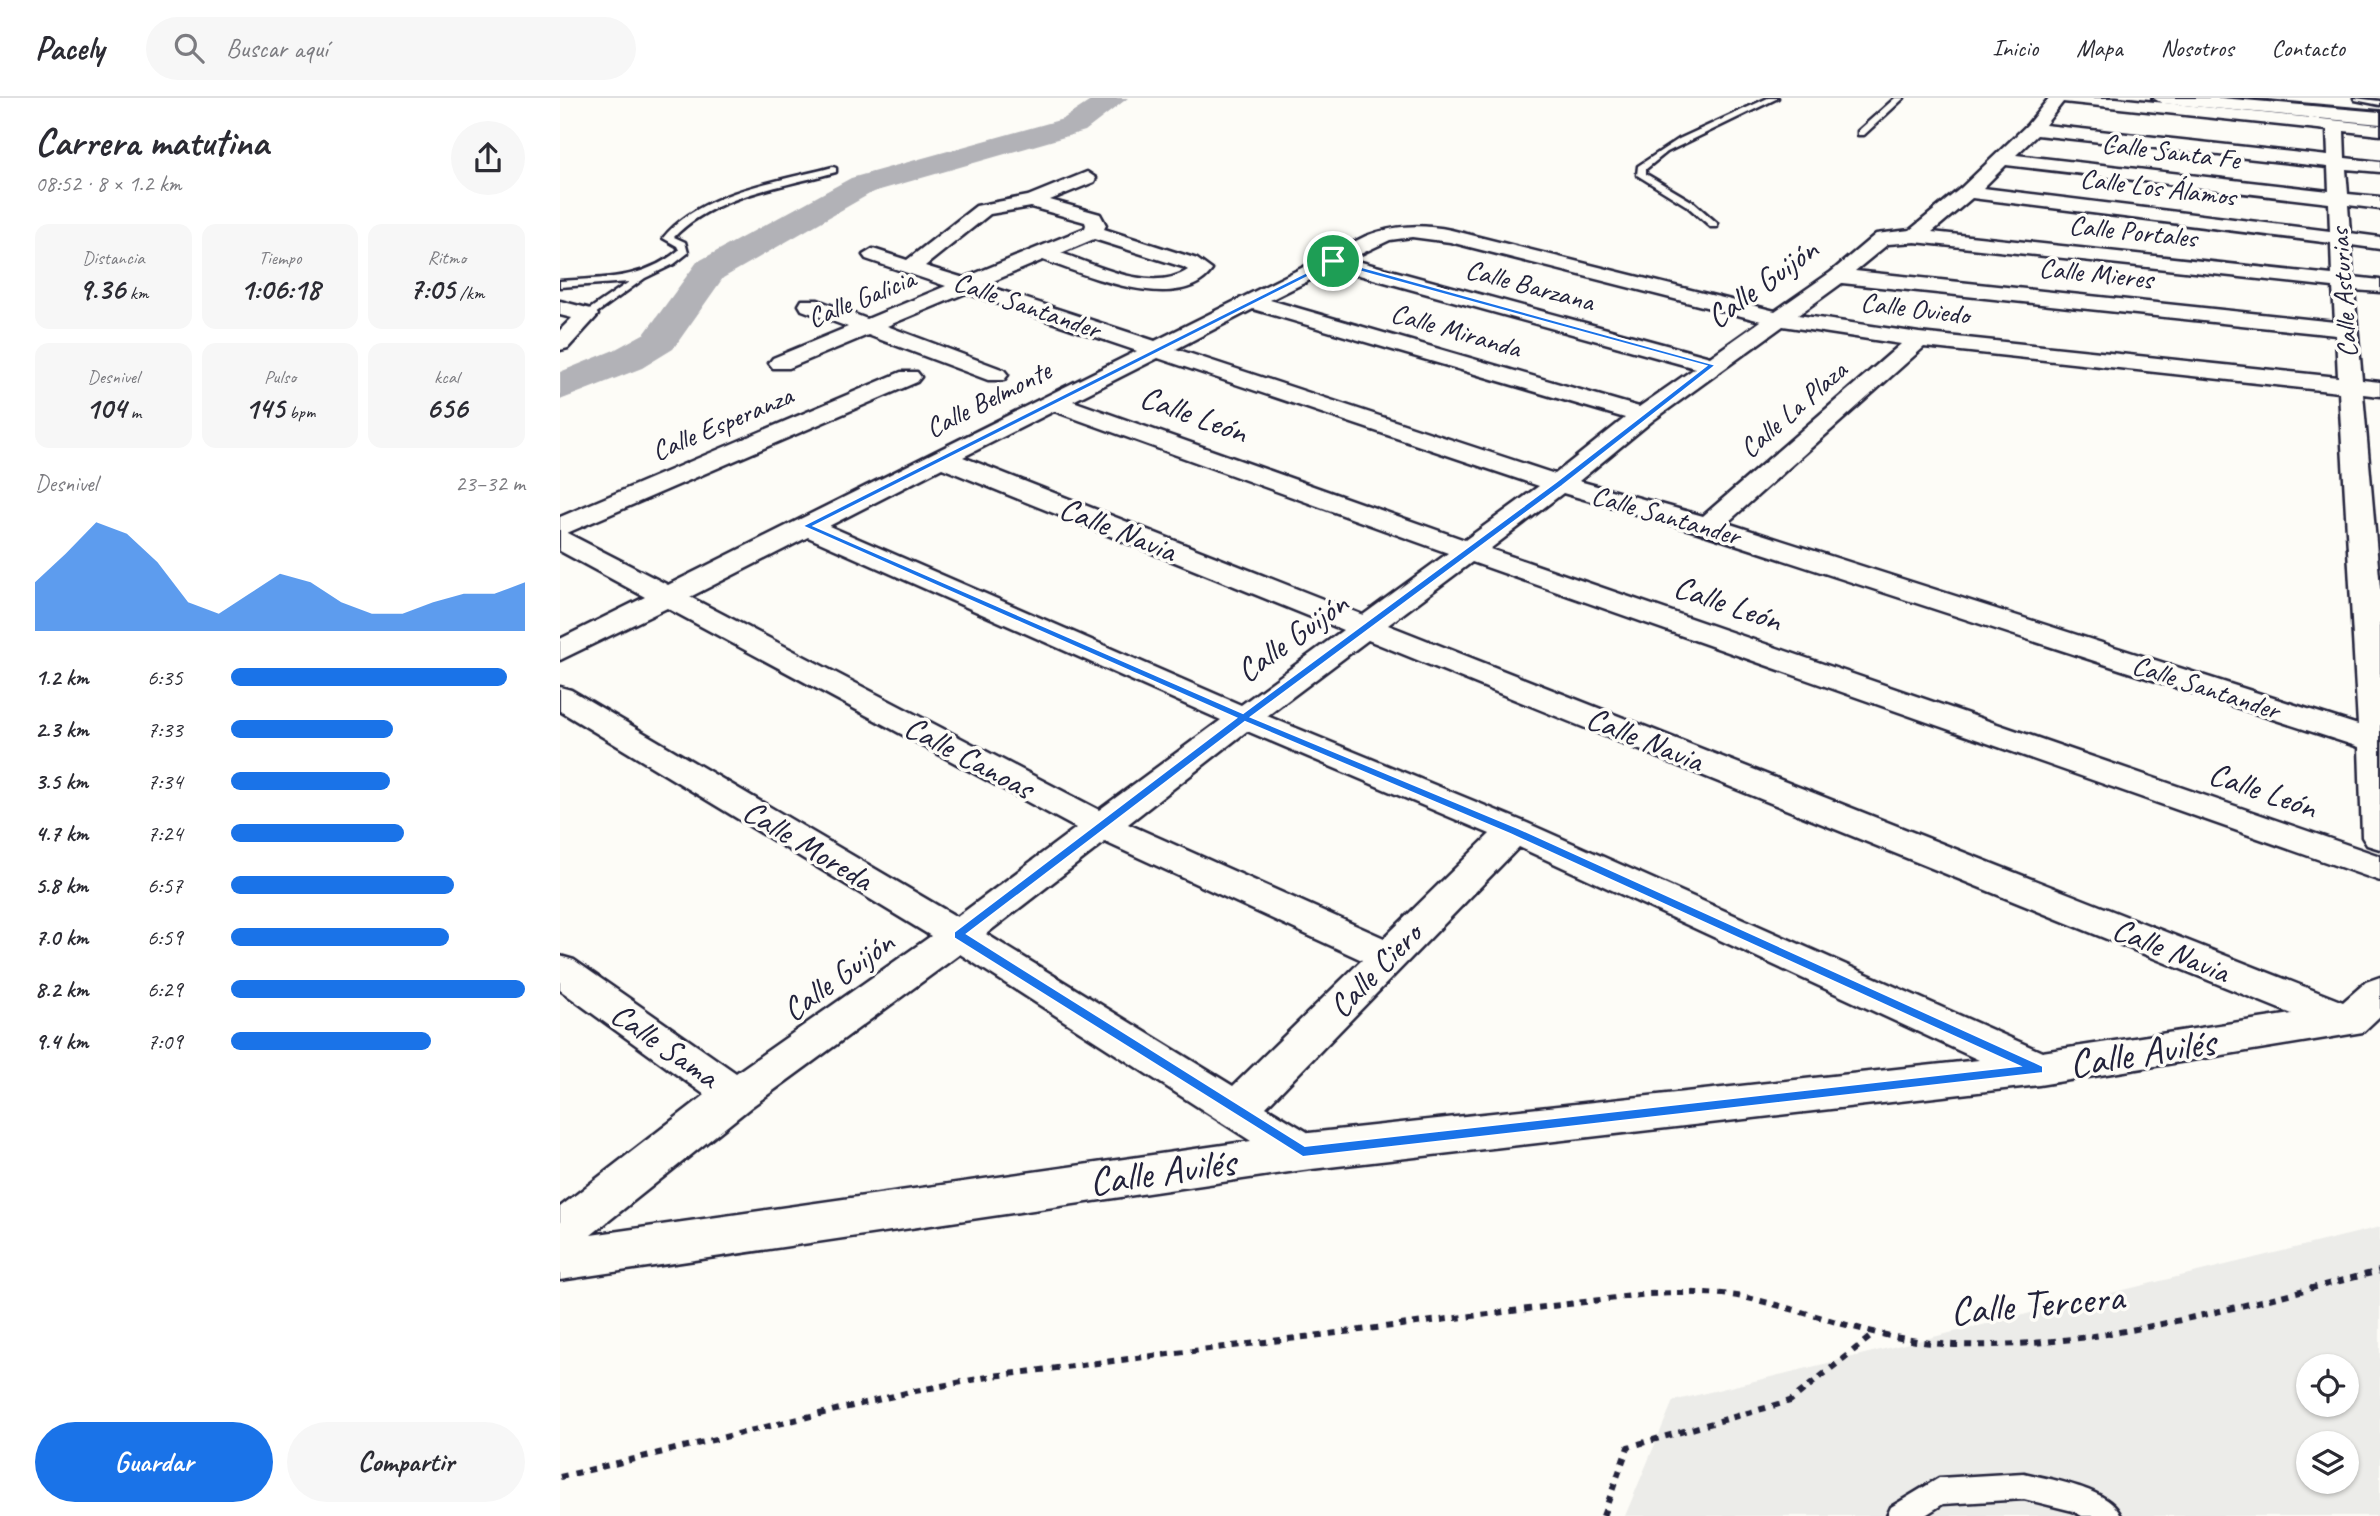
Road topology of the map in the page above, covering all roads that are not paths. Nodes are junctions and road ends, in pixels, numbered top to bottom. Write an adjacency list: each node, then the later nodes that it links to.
1 (1774, 98): 24 (lane)
2 (1900, 98): 13 (lane)
3 (2057, 98): 11 (street)
4 (2068, 98): 10 (street)
5 (2162, 98): 9 (main road)
6 (2286, 98): 8 (main road)
7 (2358, 98): 8 (lane)
8 (2380, 105)
9 (2380, 118)
10 (2335, 125): 12 (street); 15 (street, Calle Asturias)
11 (2033, 129): 14 (street); 15 (street)
12 (2380, 130)
13 (1861, 133)
14 (2000, 159): 19 (street); 20 (street, Calle Santa Fe)
15 (2336, 162): 16 (street); 20 (street, Calle Asturias)
16 (2380, 167)
17 (833, 170): 34 (lane)
18 (1087, 178): 21 (street)
19 (1968, 192): 26 (street); 27 (street, Calle Los Álamos)
20 (2337, 199): 22 (street, Calle Santa Fe); 27 (street, Calle Asturias)
21 (1032, 201): 23 (street); 32 (street)
22 (2380, 204)
23 (1088, 223): 29 (street, Calle Galicia); 29 (street)
24 (1714, 225)
25 (1451, 236): 31 (street, Calle Belmonte); 43 (street, Calle Oviedo)
26 (1915, 236): 33 (street, Calle Guijón); 35 (street, Calle Portales)
27 (2340, 238): 28 (street, Calle Los Álamos); 35 (street, Calle Asturias)
28 (2380, 243)
29 (1045, 254): 37 (street, Calle Galicia)
30 (873, 255): 32 (street, Calle Santander)
31 (1333, 261): 39 (street, Calle Belmonte); 50 (street, Calle Barzana)
32 (912, 266): 37 (street, Calle Santander)
33 (1838, 276): 43 (street, Calle Guijón); 45 (street, Calle Mieres)
34 (640, 279): 36 (lane); 42 (lane)
35 (2345, 283): 38 (street, Calle Portales); 45 (street, Calle Asturias)
36 (560, 284)
37 (970, 285): 44 (street, Calle Galicia); 48 (street, Calle Santander)
38 (2380, 286)
39 (1252, 302): 48 (street, Calle Belmonte); 56 (street, Calle Miranda)
40 (810, 305): 44 (street)
41 (560, 308): 42 (street)
42 (587, 315): 47 (street)
43 (1779, 319): 46 (street, Calle Oviedo); 50 (street, Calle Guijón)
44 (869, 327): 49 (street, Calle Galicia); 51 (street)
45 (2347, 330): 53 (street, Calle Asturias)
46 (1919, 340): 53 (street, Calle Oviedo); 60 (street, Calle La Plaza)
47 (560, 343)
48 (1155, 350): 55 (street, Calle Belmonte); 58 (street, Calle Santander)
49 (781, 363)
50 (1712, 365): 56 (street, Calle Guijón)
51 (996, 375)
52 (909, 377): 61 (street, Calle Esperanza)
53 (2348, 386): 54 (street, Calle Oviedo); 69 (street, Calle Asturias)
54 (2380, 390)
55 (1053, 402): 57 (street, Calle Belmonte); 63 (street, Calle León)
56 (1643, 416): 58 (street, Calle Guijón)
57 (941, 458): 59 (street, Calle Belmonte); 65 (street, Calle Navia)
58 (1559, 484): 60 (street, Calle Santander); 63 (street, Calle Guijón)
59 (807, 526): 64 (street, Calle Belmonte); 68 (street)
60 (1708, 526): 69 (street, Calle Santander)
61 (560, 527)
62 (560, 540): 64 (street, Calle Canoas)
63 (1469, 551): 65 (street, Calle Guijón); 73 (street, Calle León)
64 (663, 597): 66 (street, Calle Belmonte); 70 (street, Calle Canoas)
65 (1366, 628): 68 (street, Calle Guijón); 78 (street, Calle Navia)
66 (560, 651)
67 (560, 697): 74 (street, Calle Moreda)
68 (1244, 718): 70 (street, Calle Guijón); 71 (street)
69 (2378, 742): 72 (street, Calle Asturias)
70 (1101, 826): 74 (street, Calle Guijón); 75 (street, Calle Canoas)
71 (1514, 831): 75 (street, Calle Ciero); 79 (street)
72 (2380, 837)
73 (2380, 869)
74 (958, 935): 80 (street, Calle Guijón); 81 (street, Calle Moreda)
75 (1388, 956): 81 (street, Calle Ciero)
76 (560, 970): 80 (street, Calle Sama)
77 (2380, 992): 78 (street)
78 (2348, 1021): 79 (street, Calle Avilés)
79 (2039, 1069): 82 (street, Calle Avilés)
80 (736, 1095): 83 (street, Calle Guijón)
81 (1237, 1110): 82 (street, Calle Moreda)
82 (1303, 1152): 84 (street, Calle Avilés)
83 (560, 1233)
84 (560, 1260)
85 (1900, 1516): 86 (lane)
86 (2108, 1516)

